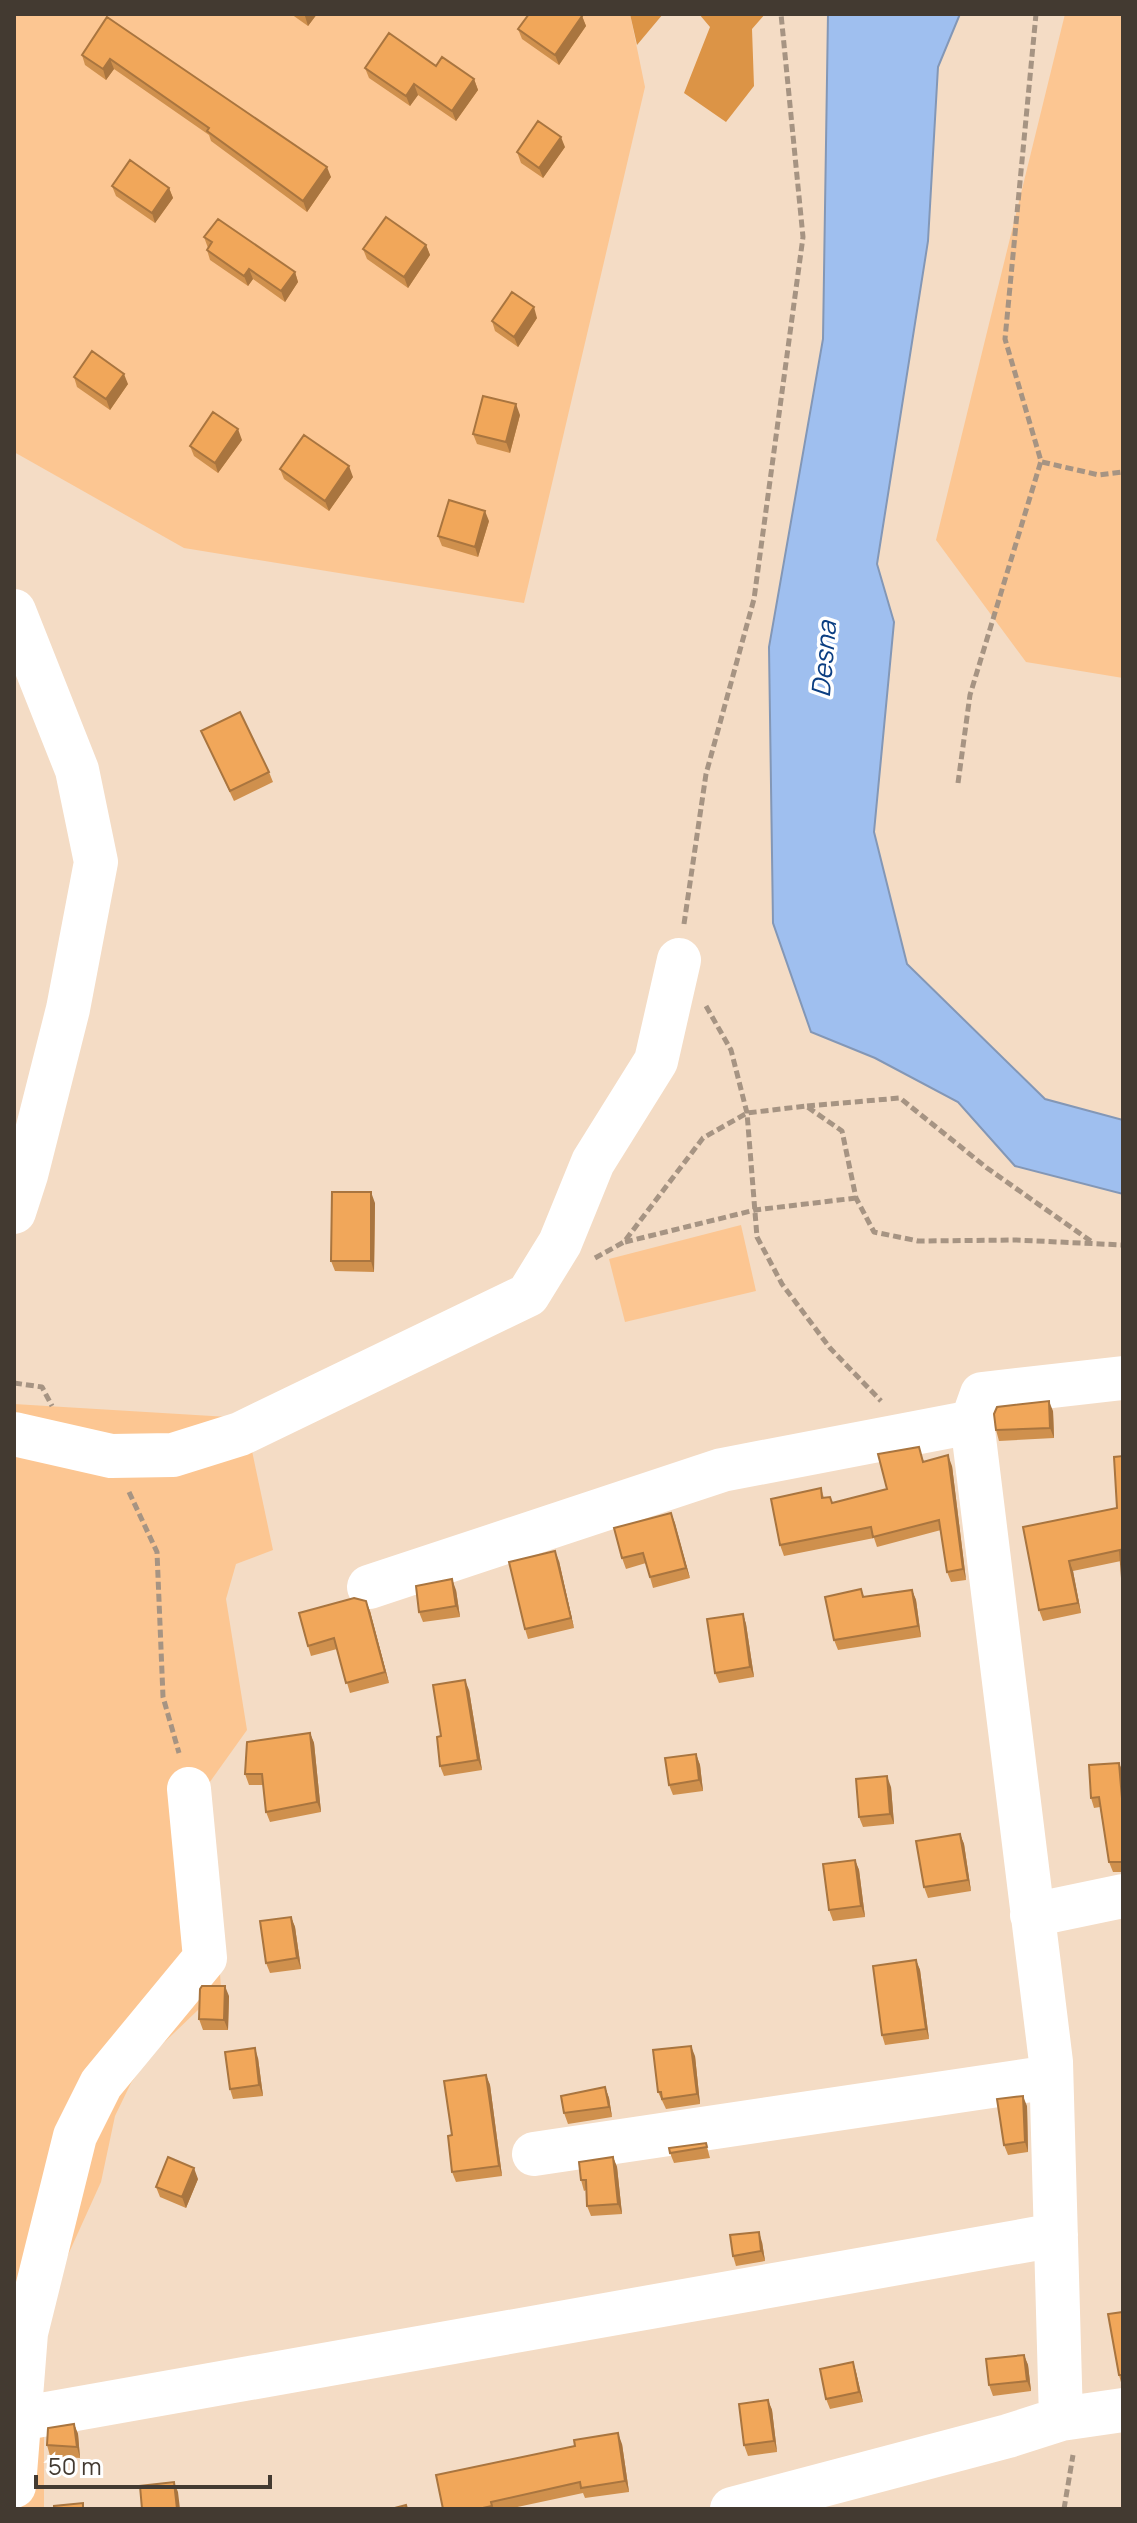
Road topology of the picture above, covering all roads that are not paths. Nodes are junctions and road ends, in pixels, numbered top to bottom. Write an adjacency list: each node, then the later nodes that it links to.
1 (14, 611): 3 (street)
2 (679, 960): 6 (street)
3 (14, 1212)
4 (1123, 1378): 5 (street)
5 (972, 1422): 7 (street); 10 (street)
6 (14, 1434)
7 (369, 1587)
8 (189, 1789): 15 (street)
9 (1123, 1896): 10 (street)
10 (1032, 1915): 11 (street)
11 (1051, 2077): 12 (street); 13 (street)
12 (534, 2154)
13 (1056, 2235): 14 (street); 15 (street)
14 (1092, 2415): 17 (street)
15 (19, 2419): 16 (street)
16 (14, 2486)
17 (732, 2509)

